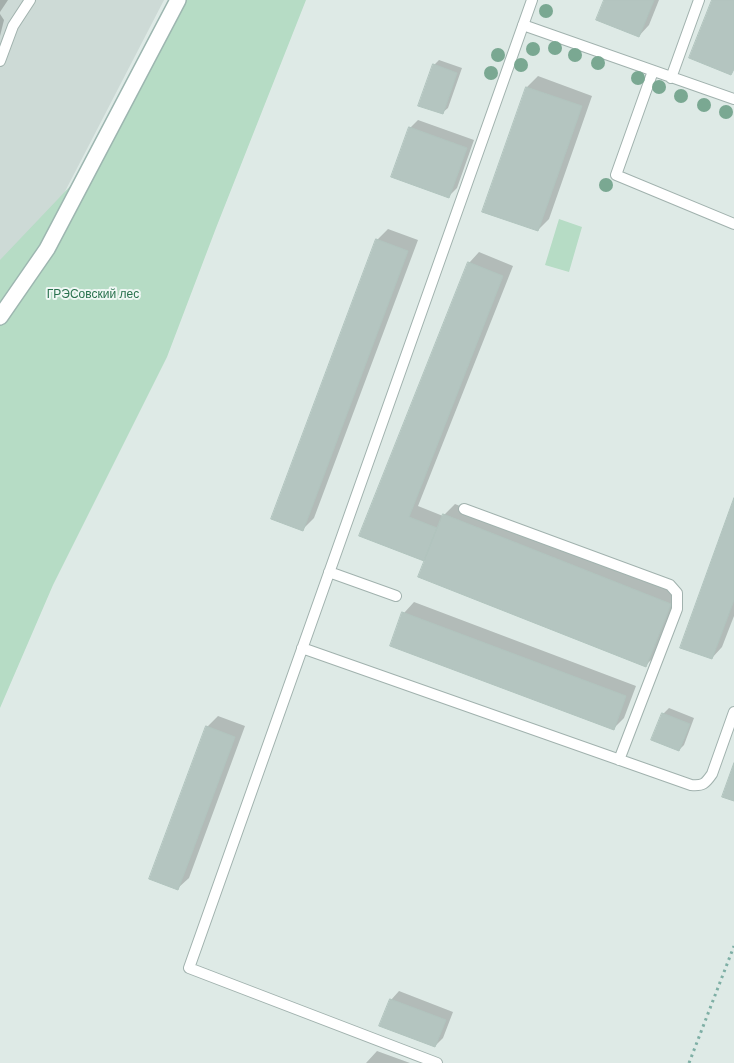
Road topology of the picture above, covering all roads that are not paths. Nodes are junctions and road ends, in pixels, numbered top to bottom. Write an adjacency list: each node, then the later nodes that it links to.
1 (30, 0): 6 (lane)
2 (178, 0): 11 (main road)
3 (532, 0): 5 (lane)
4 (699, 0): 8 (lane)
5 (523, 25): 7 (lane); 13 (lane)
6 (0, 61)
7 (653, 71): 8 (lane); 10 (lane)
8 (671, 78): 9 (lane)
9 (734, 100)
10 (734, 224)
11 (0, 317)
12 (464, 509): 17 (lane)
13 (329, 572): 14 (lane); 15 (lane)
14 (396, 596)
15 (302, 648): 17 (lane); 18 (lane)
16 (734, 712): 17 (lane)
17 (619, 760)
18 (437, 1063)

